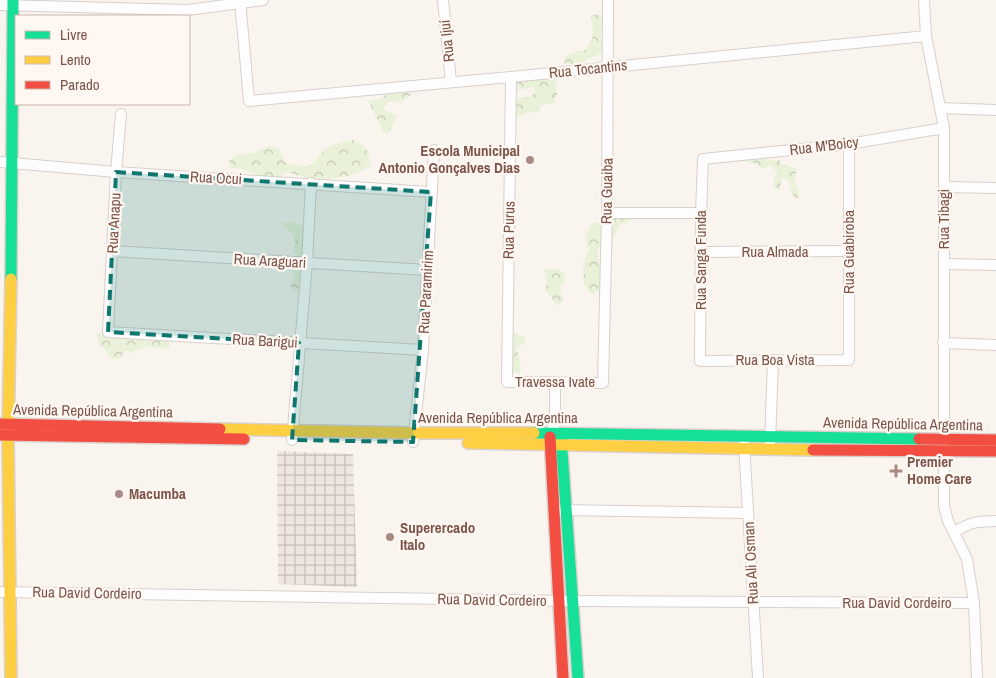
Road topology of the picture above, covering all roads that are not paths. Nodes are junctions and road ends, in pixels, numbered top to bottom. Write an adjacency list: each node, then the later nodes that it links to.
1 (264, 0): 5 (street)
2 (443, 0): 11 (street, Rua Ijuí)
3 (608, 0): 9 (street, Rua Guaiba)
4 (924, 0): 8 (street, Rua Tibagi)
5 (240, 1): 6 (street); 11 (street, Rua Tocantins)
6 (13, 3): 7 (street); 20 (main road)
7 (0, 5)
8 (926, 36): 9 (street, Rua Tocantins); 12 (street, Rua Tibagi)
9 (608, 67): 10 (street, Rua Tocantins); 26 (street, Rua Guaiba)
10 (511, 77): 11 (street, Rua Tocantins); 43 (street, Rua Purus)
11 (451, 82)
12 (940, 108): 13 (street); 15 (street, Rua Tibagi)
13 (996, 110)
14 (121, 114): 21 (street, Rua Anapu)
15 (944, 128): 16 (street, Rua M'Boicy); 23 (street, Rua Tibagi)
16 (849, 144): 18 (street, Rua M'Boicy); 29 (street, Rua Guabiroba)
17 (434, 150): 25 (street, Rua Paramirim)
18 (704, 160): 27 (street, Rua Sanga Funda)
19 (0, 162): 20 (street, Rua Ocui)
20 (13, 163): 21 (street, Rua Ocui); 46 (main road)
21 (116, 172): 22 (street, Rua Ocui); 28 (street, Rua Anapu)
22 (311, 183): 25 (street, Rua Ocui); 31 (street)
23 (944, 188): 24 (street); 32 (street, Rua Tibagi)
24 (996, 188)
25 (431, 192): 34 (street, Rua Paramirim)
26 (607, 213): 27 (street); 45 (street, Rua Guaiba)
27 (701, 213): 30 (street, Rua Sanga Funda)
28 (112, 251): 31 (street, Rua Araguari); 35 (street, Rua Anapu)
29 (849, 251): 30 (street, Rua Almada); 41 (street, Rua Guabiroba)
30 (700, 252): 42 (street, Rua Sanga Funda)
31 (307, 263): 34 (street, Rua Araguari); 36 (street)
32 (944, 264): 33 (street); 37 (street, Rua Tibagi)
33 (996, 266)
34 (427, 270): 39 (street, Rua Paramirim)
35 (108, 332): 36 (street, Rua Barigui)
36 (299, 343): 39 (street, Rua Barigui); 47 (street)
37 (943, 343): 38 (street); 53 (street, Rua Tibagi)
38 (996, 345)
39 (423, 350): 49 (street, Rua Paramirim)
40 (773, 360): 41 (street, Rua Boa Vista); 42 (street, Rua Boa Vista); 52 (street)
41 (849, 360)
42 (700, 361)
43 (507, 382): 44 (street, Travessa Ivate)
44 (555, 383): 45 (street, Travessa Ivate); 48 (street)
45 (603, 383)
46 (4, 430): 47 (main road, Avenida República Argentina); 60 (main road)
47 (292, 436): 49 (main road, Avenida República Argentina)
48 (556, 436): 49 (main road, Avenida República Argentina); 51 (main road, Avenida República Argentina); 55 (main road); 56 (main road)
49 (414, 438)
50 (996, 440): 53 (main road, Avenida República Argentina)
51 (744, 443): 52 (main road, Avenida República Argentina); 57 (street, Rua Ali Osman)
52 (770, 443): 53 (main road, Avenida República Argentina)
53 (943, 445): 54 (main road, Avenida República Argentina); 59 (street, Rua Tibagi)
54 (996, 451)
55 (554, 510): 56 (street); 61 (main road)
56 (566, 510): 57 (street); 62 (main road)
57 (748, 513): 63 (street, Rua Ali Osman)
58 (996, 521): 59 (street)
59 (955, 532): 64 (street, Rua Tibagi)
60 (5, 592): 61 (street, Rua David Cordeiro); 65 (main road)
61 (559, 601): 62 (street, Rua David Cordeiro); 66 (main road)
62 (572, 601): 63 (street, Rua David Cordeiro); 67 (main road)
63 (753, 602): 64 (street, Rua David Cordeiro); 68 (street, Rua Ali Osman)
64 (974, 603): 69 (street, Rua Tibagi)
65 (11, 678)
66 (563, 678)
67 (578, 678)
68 (758, 678)
69 (976, 678)

